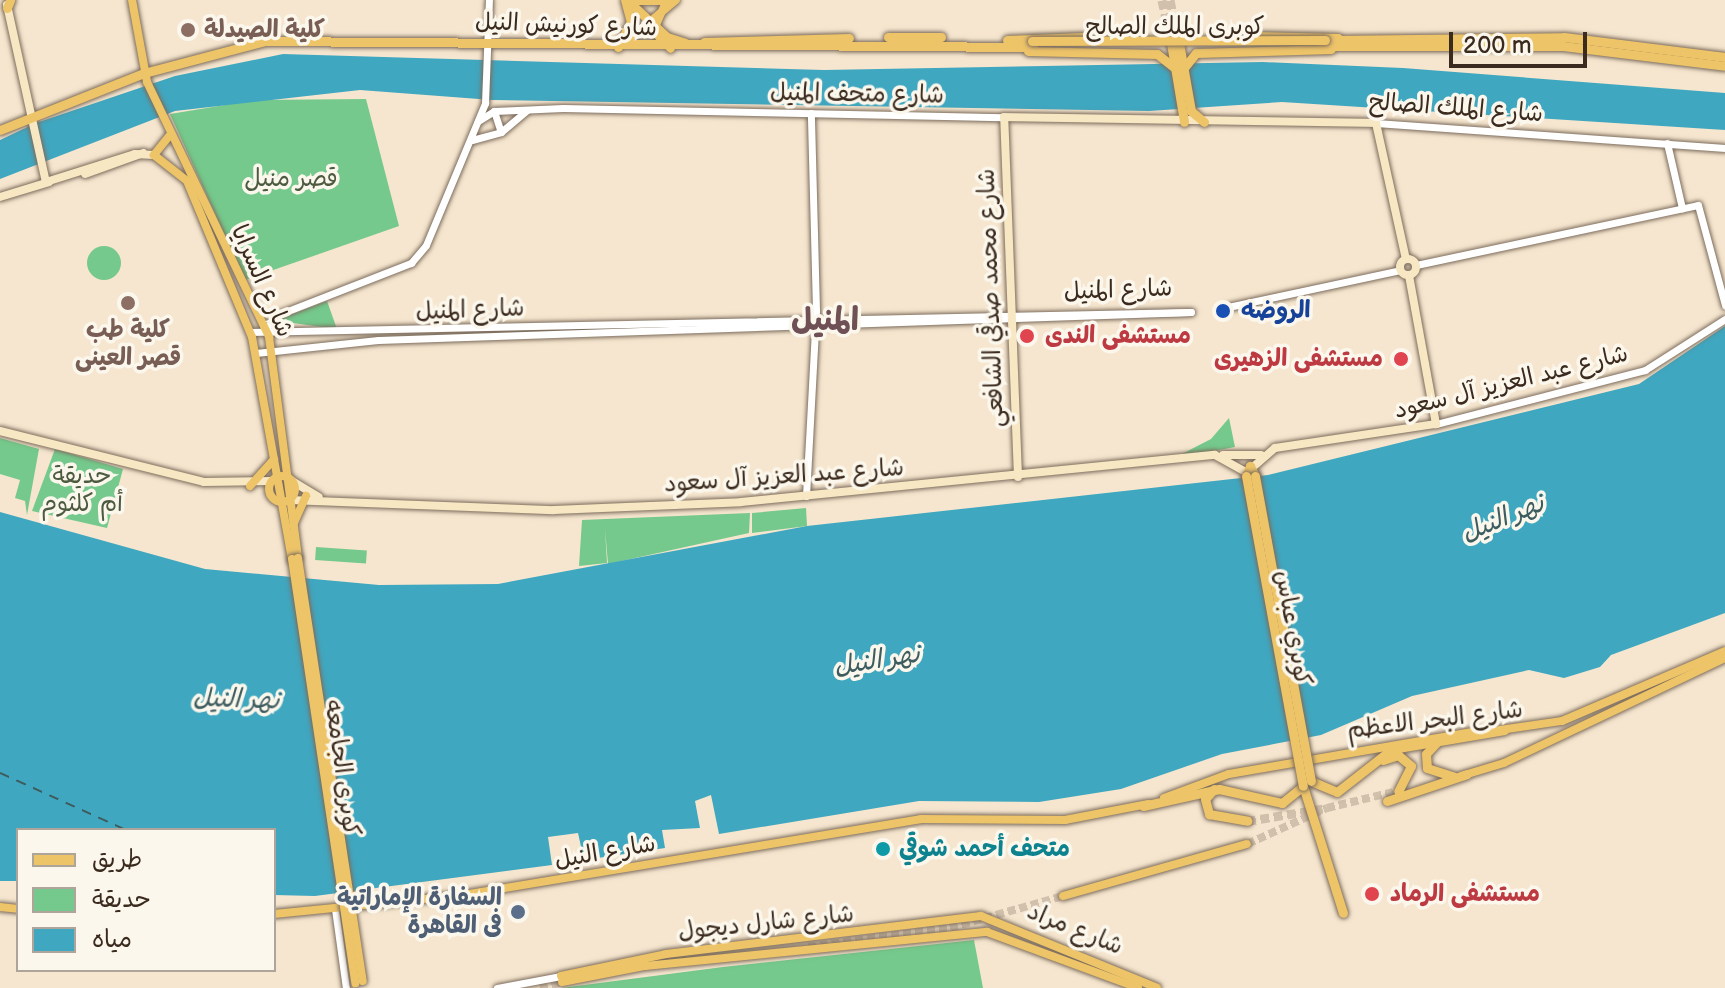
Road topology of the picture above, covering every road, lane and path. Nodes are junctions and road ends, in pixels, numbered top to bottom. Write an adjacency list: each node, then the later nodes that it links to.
1 (132, 0): 22 (main road, شارع السرايا)
2 (489, 0): 12 (street)
3 (626, 0): 8 (highway, شارع كورنيش النيل); 15 (highway)
4 (637, 0): 5 (highway)
5 (667, 0): 8 (main road)
6 (676, 0): 8 (main road)
7 (6, 8): 24 (main road)
8 (653, 25): 13 (highway, شارع كورنيش النيل); 15 (main road); 16 (main road)
9 (1138, 37): 10 (highway); 13 (highway); 17 (highway)
10 (1174, 37): 11 (highway); 20 (highway)
11 (1210, 37): 14 (highway); 18 (highway)
12 (487, 41): 15 (highway, شارع كورنيش النيل); 22 (highway, شارع كورنيش النيل); 29 (street)
13 (1005, 43): 14 (highway, كوبرى الملك الصالح, bridge); 16 (highway, شارع كورنيش النيل); 17 (highway)
14 (1348, 43): 18 (highway); 19 (highway); 21 (highway)
15 (619, 47): 16 (highway, شارع كورنيش النيل)
16 (671, 49)
17 (1139, 53): 20 (highway)
18 (1209, 53): 20 (highway)
19 (1725, 57)
20 (1177, 63): 27 (highway)
21 (1725, 66)
22 (146, 77): 24 (highway, شارع كورنيش النيل); 33 (main road, شارع السرايا)
23 (529, 108): 25 (street, شارع متحف المنيل); 26 (street, شارع متحف المنيل); 34 (street)
24 (33, 111): 32 (highway, شارع كورنيش النيل); 39 (main road)
25 (494, 111): 29 (street, شارع متحف المنيل); 34 (street)
26 (811, 113): 28 (street, شارع متحف المنيل); 50 (street)
27 (1186, 113): 28 (main road, شارع متحف المنيل); 30 (highway)
28 (1004, 117): 48 (main road, شارع محمد صدقي الشافعي)
29 (478, 121): 35 (street)
30 (1204, 122): 31 (main road, شارع الملك الصالح)
31 (1376, 123): 36 (street, شارع الملك الصالح); 42 (main road)
32 (0, 130)
33 (168, 131): 38 (main road); 51 (main road, شارع السرايا)
34 (501, 132): 35 (street)
35 (472, 140): 51 (street)
36 (1667, 143): 37 (street, شارع الملك الصالح); 41 (street)
37 (1725, 148)
38 (154, 155): 39 (main road, شارع السرايا); 52 (main road, شارع السرايا)
39 (46, 182): 40 (main road, شارع السرايا)
40 (0, 197)
41 (1682, 208): 43 (street); 46 (street)
42 (1406, 259): 43 (main road); 44 (main road)
43 (1416, 265): 45 (main road)
44 (1400, 270): 45 (main road); 47 (street)
45 (1409, 276): 57 (main road)
46 (1725, 305)
47 (1228, 307)
48 (1012, 316): 48 (street, شارع المنيل); 50 (street, شارع المنيل); 63 (main road, شارع محمد صدقي الشافعي)
49 (1725, 319): 57 (street, شارع عبد العزيز آل سعود)
50 (815, 322): 53 (street, شارع المنيل); 54 (street, شارع المنيل); 67 (street)
51 (266, 328): 52 (street, شارع المنيل); 53 (street, شارع المنيل); 55 (main road, شارع السرايا)
52 (250, 332): 56 (main road, شارع السرايا)
53 (296, 333): 54 (street)
54 (295, 345): 55 (street, شارع المنيل)
55 (272, 351): 56 (street, شارع المنيل); 64 (main road, شارع السرايا)
56 (256, 353): 59 (main road, شارع السرايا)
57 (1436, 424): 61 (main road, شارع عبد العزيز آل سعود)
58 (0, 431): 65 (main road)
59 (275, 454): 64 (main road, شارع السرايا); 65 (main road)
60 (1223, 455): 61 (main road, شارع عبد العزيز آل سعود); 62 (main road); 63 (main road, شارع عبد العزيز آل سعود)
61 (1261, 455): 62 (main road)
62 (1250, 473): 81 (highway, كوبري عباس, bridge)
63 (1018, 477): 67 (main road, شارع عبد العزيز آل سعود)
64 (281, 479): 65 (main road); 68 (main road, شارع عبد العزيز آل سعود); 69 (main road, شارع السرايا); 69 (main road)
65 (250, 486)
66 (306, 496): 68 (main road, شارع عبد العزيز آل سعود); 69 (main road, شارع عبد العزيز آل سعود); 70 (main road)
67 (806, 496): 68 (main road, شارع عبد العزيز آل سعود)
68 (319, 497)
69 (286, 501): 70 (main road, شارع السرايا); 71 (main road, شارع السرايا)
70 (293, 530): 71 (main road, شارع السرايا)
71 (295, 558): 100 (main road, كوبرى الجامعه, bridge)
72 (1725, 651): 74 (main road, شارع البحر الاعظم)
73 (1725, 658): 75 (main road, شارع البحر الاعظم)
74 (1588, 709): 75 (main road); 76 (main road, شارع البحر الاعظم)
75 (1594, 721): 78 (main road, شارع البحر الاعظم)
76 (1504, 730): 77 (highway); 85 (main road, شارع البحر الاعظم)
77 (1437, 742): 79 (highway); 80 (highway)
78 (1467, 774): 79 (main road, شارع البحر الاعظم); 84 (highway)
79 (1454, 777): 83 (main road, شارع البحر الاعظم)
80 (1356, 779): 81 (highway); 83 (highway)
81 (1307, 784): 82 (highway); 91 (highway, كوبري عباس)
82 (1214, 789): 85 (highway); 87 (highway)
83 (1398, 791)
84 (1387, 801)
85 (1143, 806): 86 (main road, شارع البحر الاعظم)
86 (941, 817): 90 (main road, شارع النيل)
87 (1247, 821)
88 (1247, 844): 89 (main road)
89 (1063, 896)
90 (335, 909): 92 (main road, شارع النيل); 101 (street)
91 (1343, 913)
92 (276, 914)
93 (976, 916): 94 (main road, شارع شارل ديجول); 95 (main road, شارع مراد)
94 (959, 920): 97 (main road); 99 (main road, شارع شارل ديجول)
95 (1005, 922): 98 (main road); 105 (main road, شارع مراد)
96 (978, 933): 97 (main road, شارع شارل ديجول); 98 (main road, شارع مراد)
97 (960, 934): 99 (main road, شارع شارل ديجول)
98 (1000, 934): 104 (main road, شارع مراد)
99 (562, 979): 102 (street); 103 (street)
100 (360, 985)
101 (346, 988)
102 (497, 988)
103 (554, 988)
104 (1138, 988)
105 (1157, 988)

